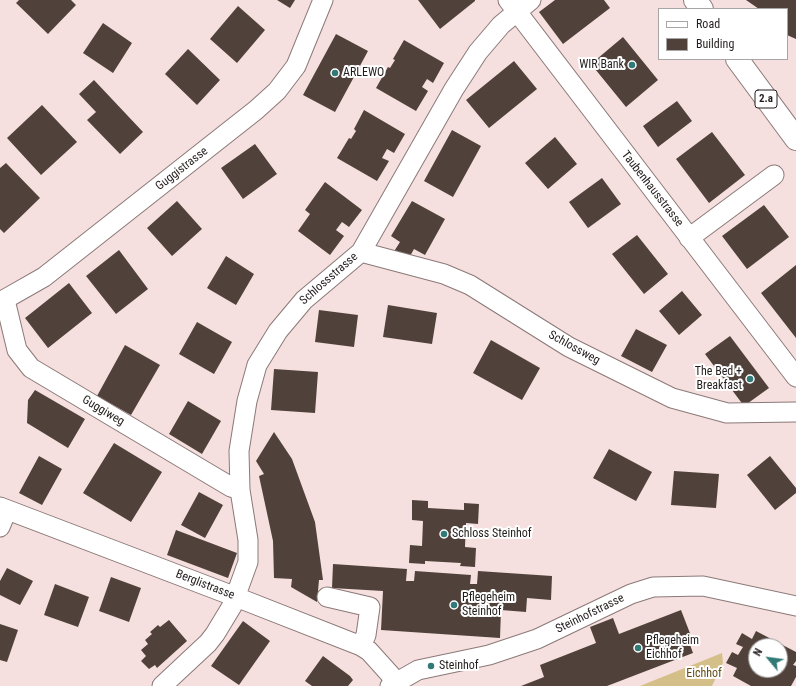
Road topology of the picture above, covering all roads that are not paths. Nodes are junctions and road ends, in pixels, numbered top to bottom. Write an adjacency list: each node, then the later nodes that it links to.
1 (323, 0): 11 (street, Guggistrasse)
2 (531, 0): 4 (street, Schlossstrasse)
3 (695, 0): 5 (main road)
4 (512, 6): 9 (street, Taubenhausstrasse); 10 (street, Schlossstrasse)
5 (701, 8)
6 (738, 60): 7 (main road, 2.a)
7 (796, 139)
8 (774, 175): 9 (street)
9 (690, 238): 12 (street, Taubenhausstrasse)
10 (361, 252): 13 (street, Schlossweg); 14 (street, Schlossstrasse)
11 (3, 301): 14 (street, Guggiweg)
12 (796, 377)
13 (796, 412)
14 (240, 490): 17 (street, Schlossstrasse)
15 (3, 508): 16 (street); 17 (street, Berglistrasse)
16 (0, 527)
17 (236, 596): 20 (street, Berglistrasse); 22 (street, Schlossstrasse)
18 (327, 597): 20 (street)
19 (796, 606): 21 (street, Steinhofstrasse)
20 (362, 646): 21 (street, Berglistrasse)
21 (394, 684)
22 (162, 686)

